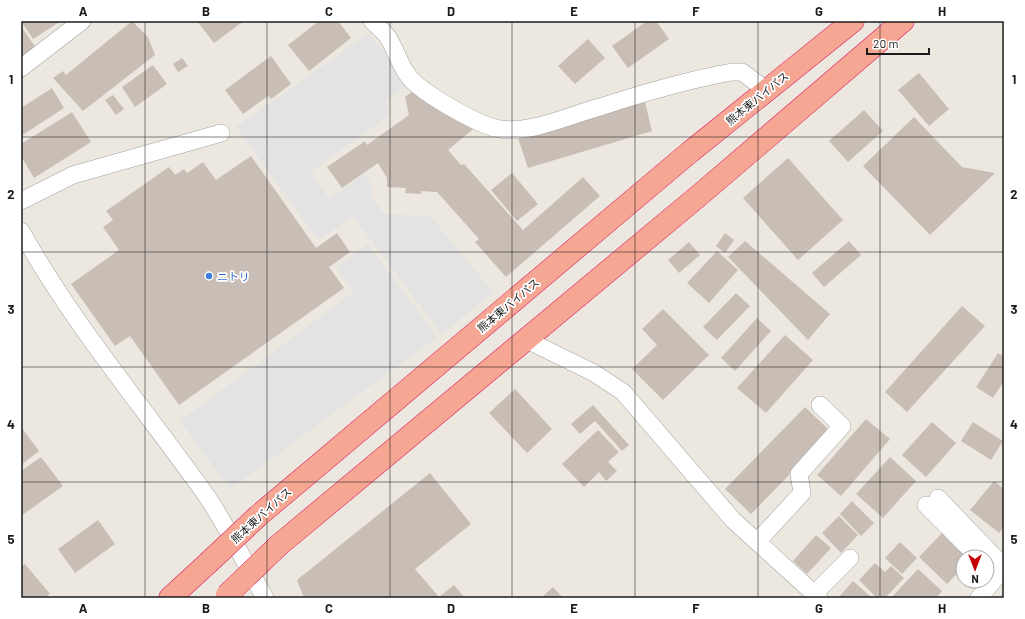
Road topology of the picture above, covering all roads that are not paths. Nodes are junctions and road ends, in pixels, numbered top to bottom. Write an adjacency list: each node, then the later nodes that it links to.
1 (82, 21): 5 (street)
2 (372, 21): 6 (street)
3 (853, 21): 6 (highway, 熊本東バイパス)
4 (903, 21): 10 (highway)
5 (21, 68)
6 (766, 90): 19 (highway, 熊本東バイパス, bridge)
7 (220, 133): 8 (street)
8 (21, 201)
9 (21, 231): 20 (street)
10 (525, 339): 12 (street); 18 (highway, bridge)
11 (820, 405): 12 (street)
12 (757, 542): 17 (street)
13 (971, 549): 14 (street)
14 (978, 549)
15 (850, 558): 17 (street)
16 (998, 569): 21 (street)
17 (817, 596)
18 (225, 597)
19 (170, 598)
20 (265, 598)
21 (979, 598)

